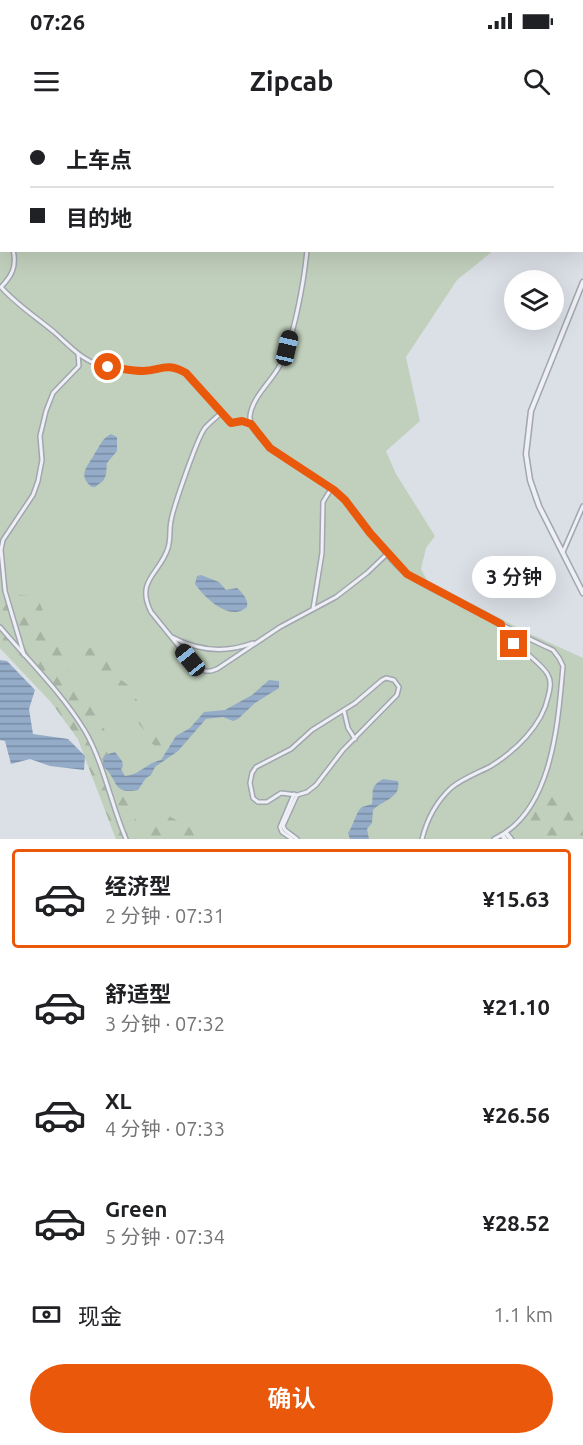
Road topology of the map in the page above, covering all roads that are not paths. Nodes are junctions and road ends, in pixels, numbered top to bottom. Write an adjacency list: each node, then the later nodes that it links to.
1 (14, 252): 4 (street)
2 (307, 252): 9 (street)
3 (583, 282): 13 (street)
4 (1, 287): 5 (street)
5 (78, 354): 6 (street); 7 (street)
6 (88, 361): 7 (street); 8 (street)
7 (79, 366): 20 (street)
8 (222, 412): 9 (street); 18 (street)
9 (251, 424): 10 (street)
10 (331, 489): 12 (street); 15 (street)
11 (583, 506): 13 (street)
12 (388, 553): 15 (street); 16 (street)
13 (563, 554): 14 (street)
14 (583, 593)
15 (314, 609): 19 (street)
16 (501, 624): 24 (street); 28 (street)
17 (0, 627): 20 (street)
18 (170, 636): 19 (street); 19 (street)
19 (257, 641)
20 (24, 655): 25 (street)
21 (344, 711): 22 (street); 22 (street); 23 (street)
22 (355, 739): 23 (street)
23 (295, 795): 26 (street); 27 (street)
24 (504, 836): 29 (street); 30 (street)
25 (126, 839)
26 (292, 839)
27 (297, 839)
28 (422, 839)
29 (494, 839)
30 (511, 839)

